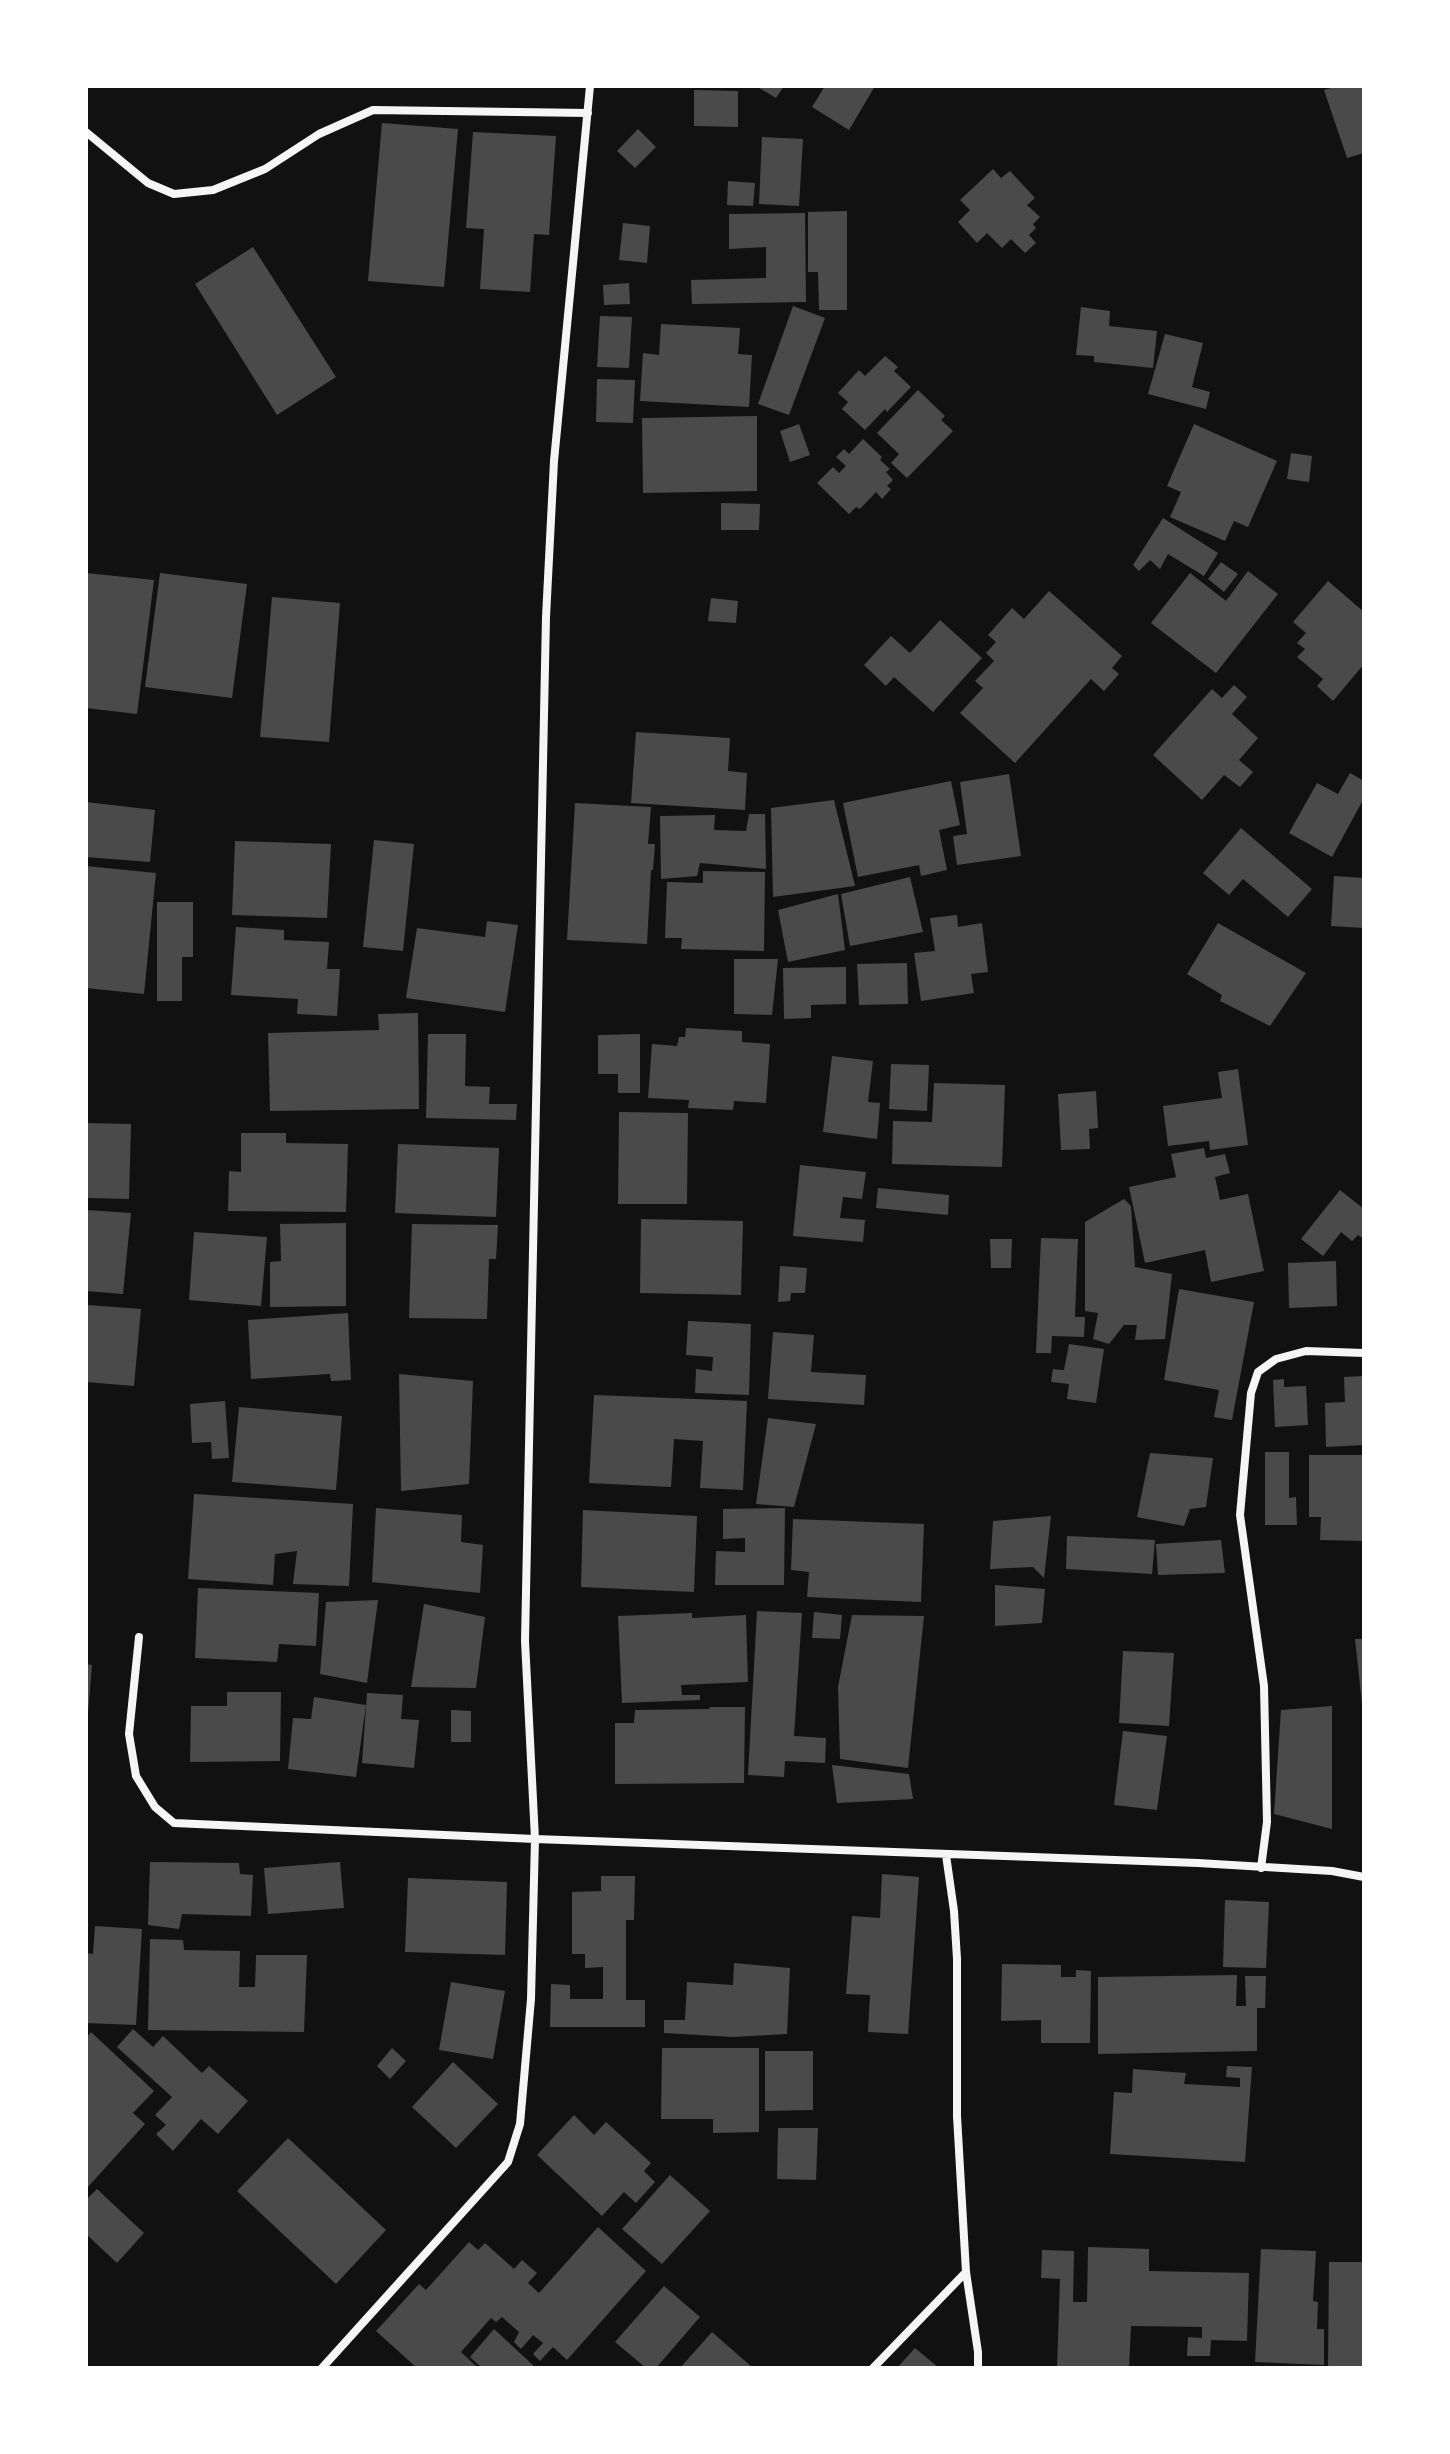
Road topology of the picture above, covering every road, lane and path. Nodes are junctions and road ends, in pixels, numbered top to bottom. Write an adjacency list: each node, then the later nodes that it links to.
1 (590, 86): 2 (street)
2 (588, 113): 3 (street); 6 (street)
3 (86, 132)
4 (1364, 1353): 8 (street)
5 (139, 1637): 6 (street)
6 (535, 1839): 7 (street); 11 (street)
7 (946, 1855): 8 (street); 10 (street)
8 (1261, 1868): 9 (street)
9 (1364, 1877)
10 (966, 2272): 12 (street); 13 (street)
11 (322, 2368)
12 (873, 2368)
13 (978, 2368)

